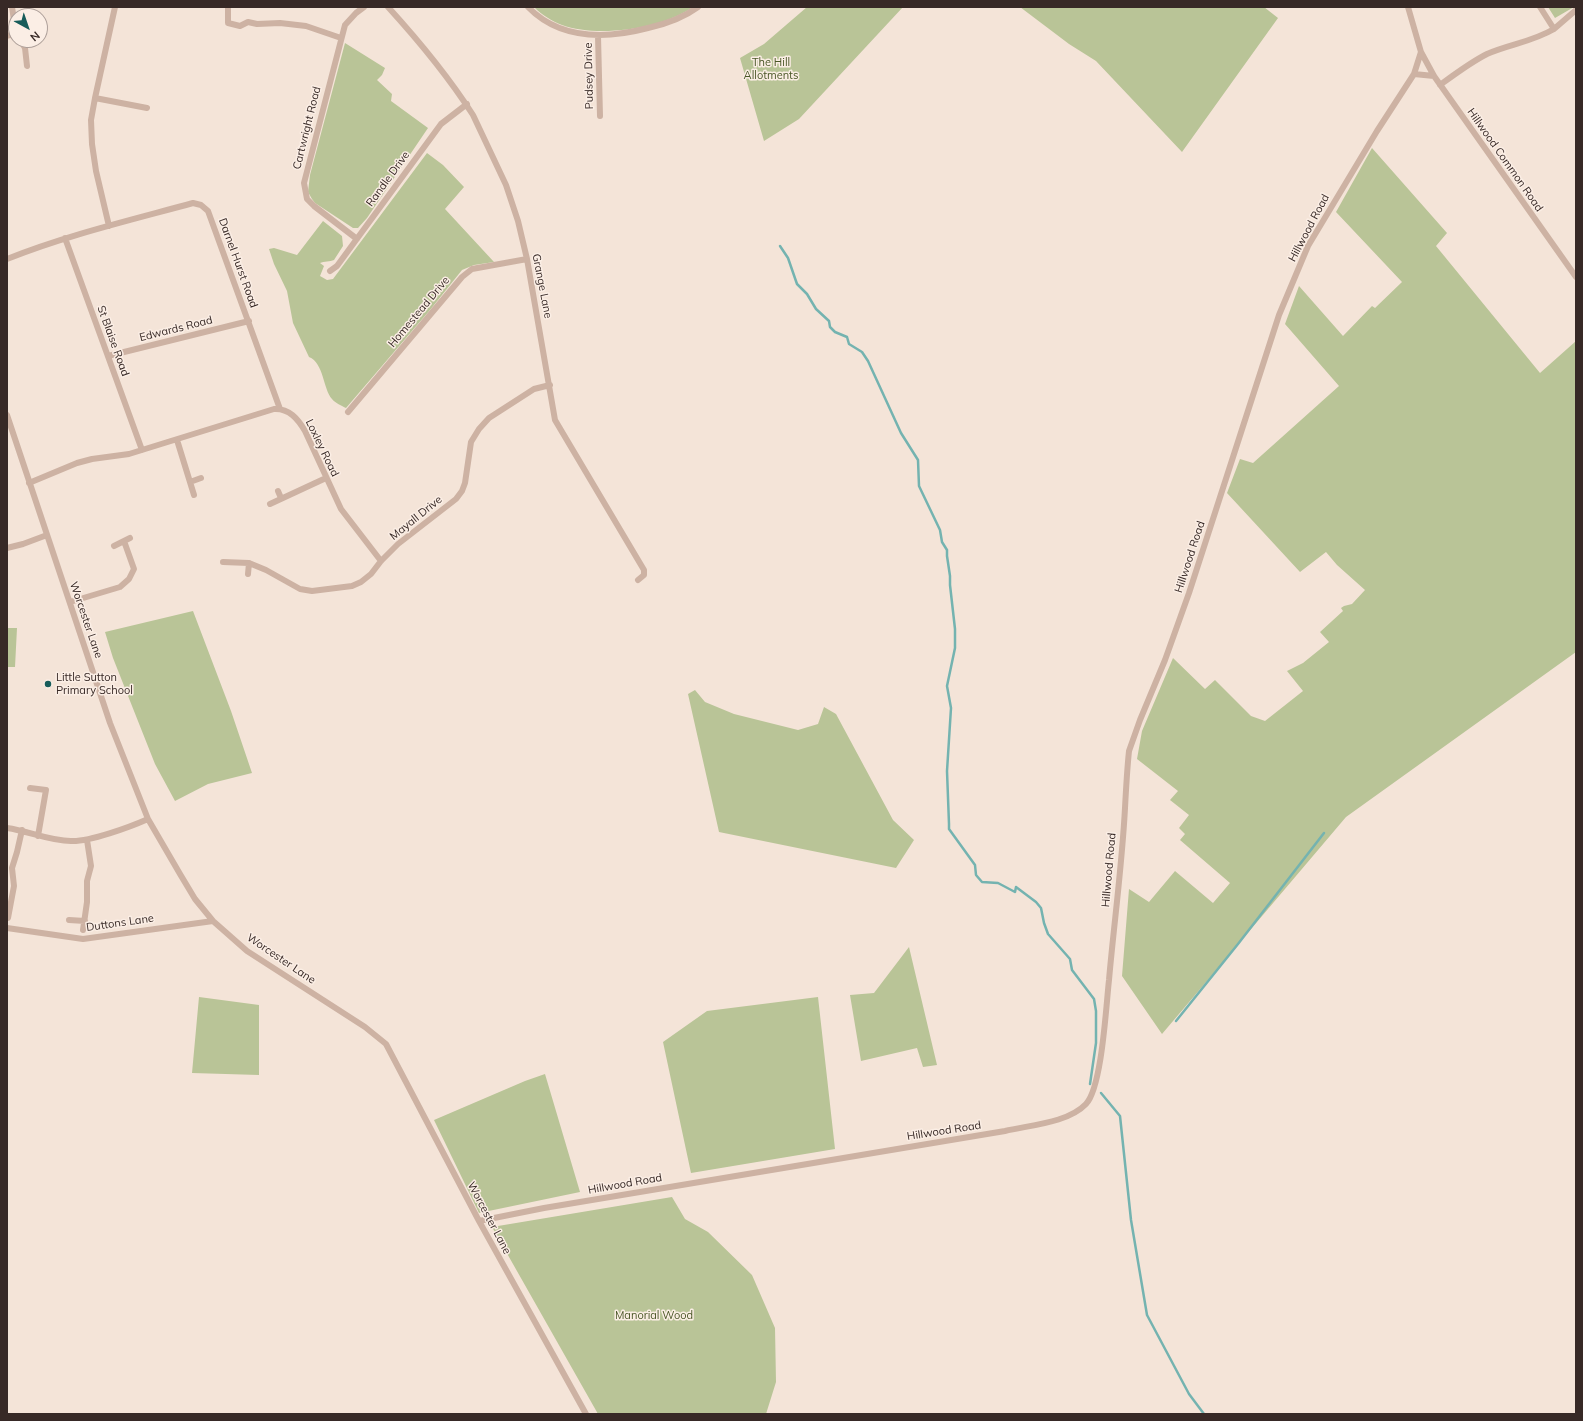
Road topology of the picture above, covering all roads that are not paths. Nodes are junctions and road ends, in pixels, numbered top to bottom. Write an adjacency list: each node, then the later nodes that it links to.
1 (115, 7): 19 (street)
2 (228, 7): 12 (street)
3 (364, 7): 12 (street, Cartwright Road)
4 (388, 7): 20 (street, Grange Lane)
5 (528, 7): 11 (street)
6 (698, 7): 11 (street)
7 (1408, 7): 14 (street, Hillwood Common Road)
8 (1540, 7): 10 (street)
9 (1576, 10): 10 (street)
10 (1554, 29): 18 (street)
11 (598, 36): 22 (street, Pudsey Drive)
12 (341, 38): 25 (street, Cartwright Road)
13 (25, 48): 15 (street)
14 (1421, 52): 16 (street, Hillwood Road); 17 (street, Hillwood Common Road)
15 (27, 66)
16 (1414, 74): 17 (street); 68 (street, Hillwood Road)
17 (1434, 76): 18 (street, Hillwood Common Road)
18 (1440, 85): 29 (street, Hillwood Common Road)
19 (95, 98): 21 (street); 23 (street)
20 (466, 104): 25 (street, Randle Drive); 27 (street, Grange Lane)
21 (147, 108)
22 (600, 116)
23 (109, 226): 24 (street, Darnel Hurst Road); 30 (street, Darnel Hurst Road)
24 (65, 238): 26 (street, Darnel Hurst Road); 31 (street, St Blaise Road)
25 (357, 239): 28 (street, Randle Drive)
26 (7, 259)
27 (527, 259): 32 (street, Grange Lane); 34 (street, Homestead Drive)
28 (330, 271)
29 (1576, 277)
30 (249, 321): 31 (street, Edwards Road); 33 (street, Darnel Hurst Road)
31 (108, 356): 37 (street, St Blaise Road)
32 (550, 385): 49 (street, Mayall Drive); 53 (street, Grange Lane)
33 (280, 409): 36 (street); 39 (street, Loxley Road)
34 (348, 412)
35 (7, 415): 41 (street, Worcester Lane)
36 (177, 440): 37 (street); 40 (street)
37 (142, 450): 41 (street)
38 (201, 478): 40 (street)
39 (326, 478): 44 (street); 49 (street, Loxley Road)
40 (190, 482): 43 (street)
41 (29, 483): 46 (street, Worcester Lane)
42 (278, 491): 44 (street)
43 (194, 495)
44 (281, 498): 45 (street)
45 (270, 504)
46 (47, 535): 48 (street); 54 (street, Worcester Lane)
47 (114, 546): 54 (street)
48 (7, 548)
49 (381, 561): 51 (street, Mayall Drive)
50 (223, 562): 51 (street, Mayall Drive)
51 (249, 563): 52 (street)
52 (248, 574)
53 (638, 580)
54 (70, 602): 56 (street, Worcester Lane)
55 (30, 788): 59 (street)
56 (148, 819): 60 (street); 65 (street, Worcester Lane)
57 (7, 828): 58 (street)
58 (22, 830): 59 (street); 61 (street)
59 (38, 836): 60 (street)
60 (87, 840): 64 (street)
61 (8, 910): 62 (street)
62 (8, 918)
63 (69, 920): 64 (street)
64 (85, 921): 67 (street)
65 (213, 921): 66 (street, Duttons Lane); 68 (street, Worcester Lane)
66 (7, 928)
67 (83, 930)
68 (478, 1221): 69 (street, Worcester Lane)
69 (586, 1414)

